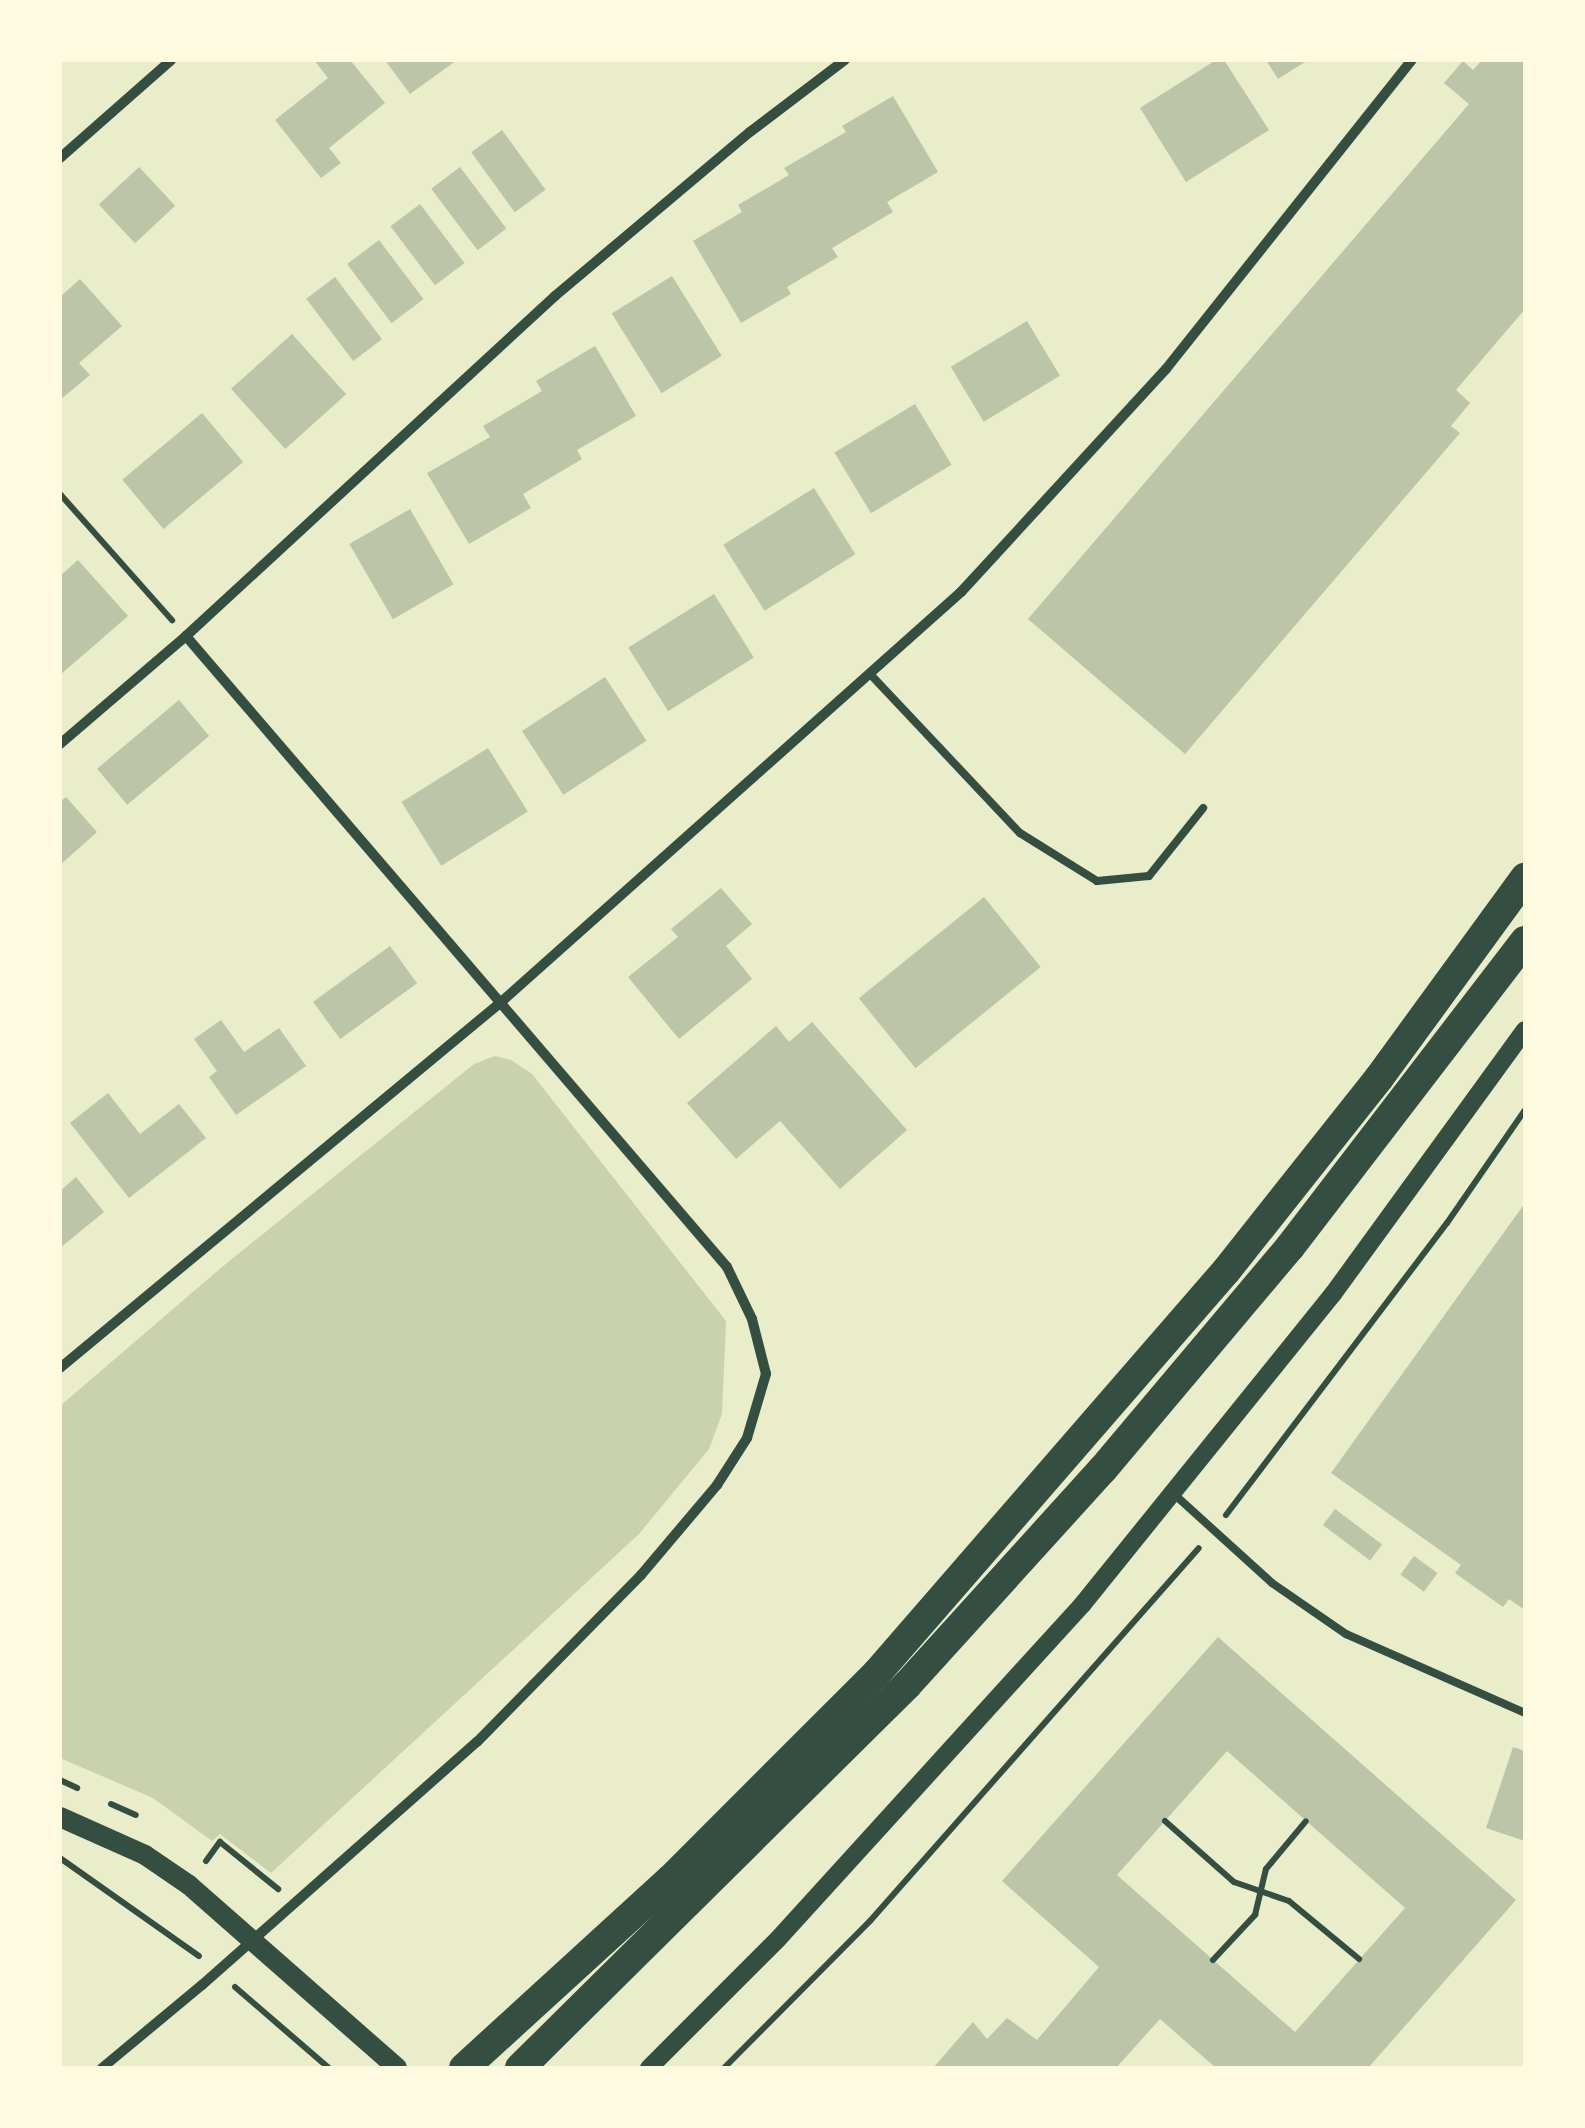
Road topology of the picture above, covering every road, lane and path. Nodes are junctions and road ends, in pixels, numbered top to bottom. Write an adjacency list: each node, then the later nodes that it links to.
1 (171, 60): 4 (street)
2 (845, 60): 6 (street)
3 (1412, 60): 7 (street)
4 (60, 158)
5 (60, 494): 6 (path)
6 (186, 636): 8 (street); 12 (street)
7 (871, 675): 9 (lane); 12 (street)
8 (60, 744)
9 (1203, 808)
10 (1525, 878): 33 (highway)
11 (1525, 941): 34 (highway)
12 (500, 1003): 15 (street); 30 (street)
13 (1525, 1030): 16 (street)
14 (1525, 1110): 17 (path)
15 (60, 1368)
16 (1174, 1495): 17 (lane); 35 (street)
17 (1215, 1530): 18 (lane); 36 (path)
18 (1525, 1714)
19 (60, 1817): 32 (main road)
20 (1166, 1821): 25 (path)
21 (1306, 1821): 25 (path)
22 (60, 1858): 27 (path)
23 (206, 1861): 24 (path)
24 (267, 1879)
25 (1261, 1890): 26 (path); 28 (path)
26 (1359, 1959)
27 (203, 1960)
28 (1213, 1960)
29 (231, 1984): 31 (path)
30 (102, 2068)
31 (329, 2068)
32 (397, 2068)
33 (464, 2068)
34 (520, 2068)
35 (649, 2068)
36 (724, 2068)

